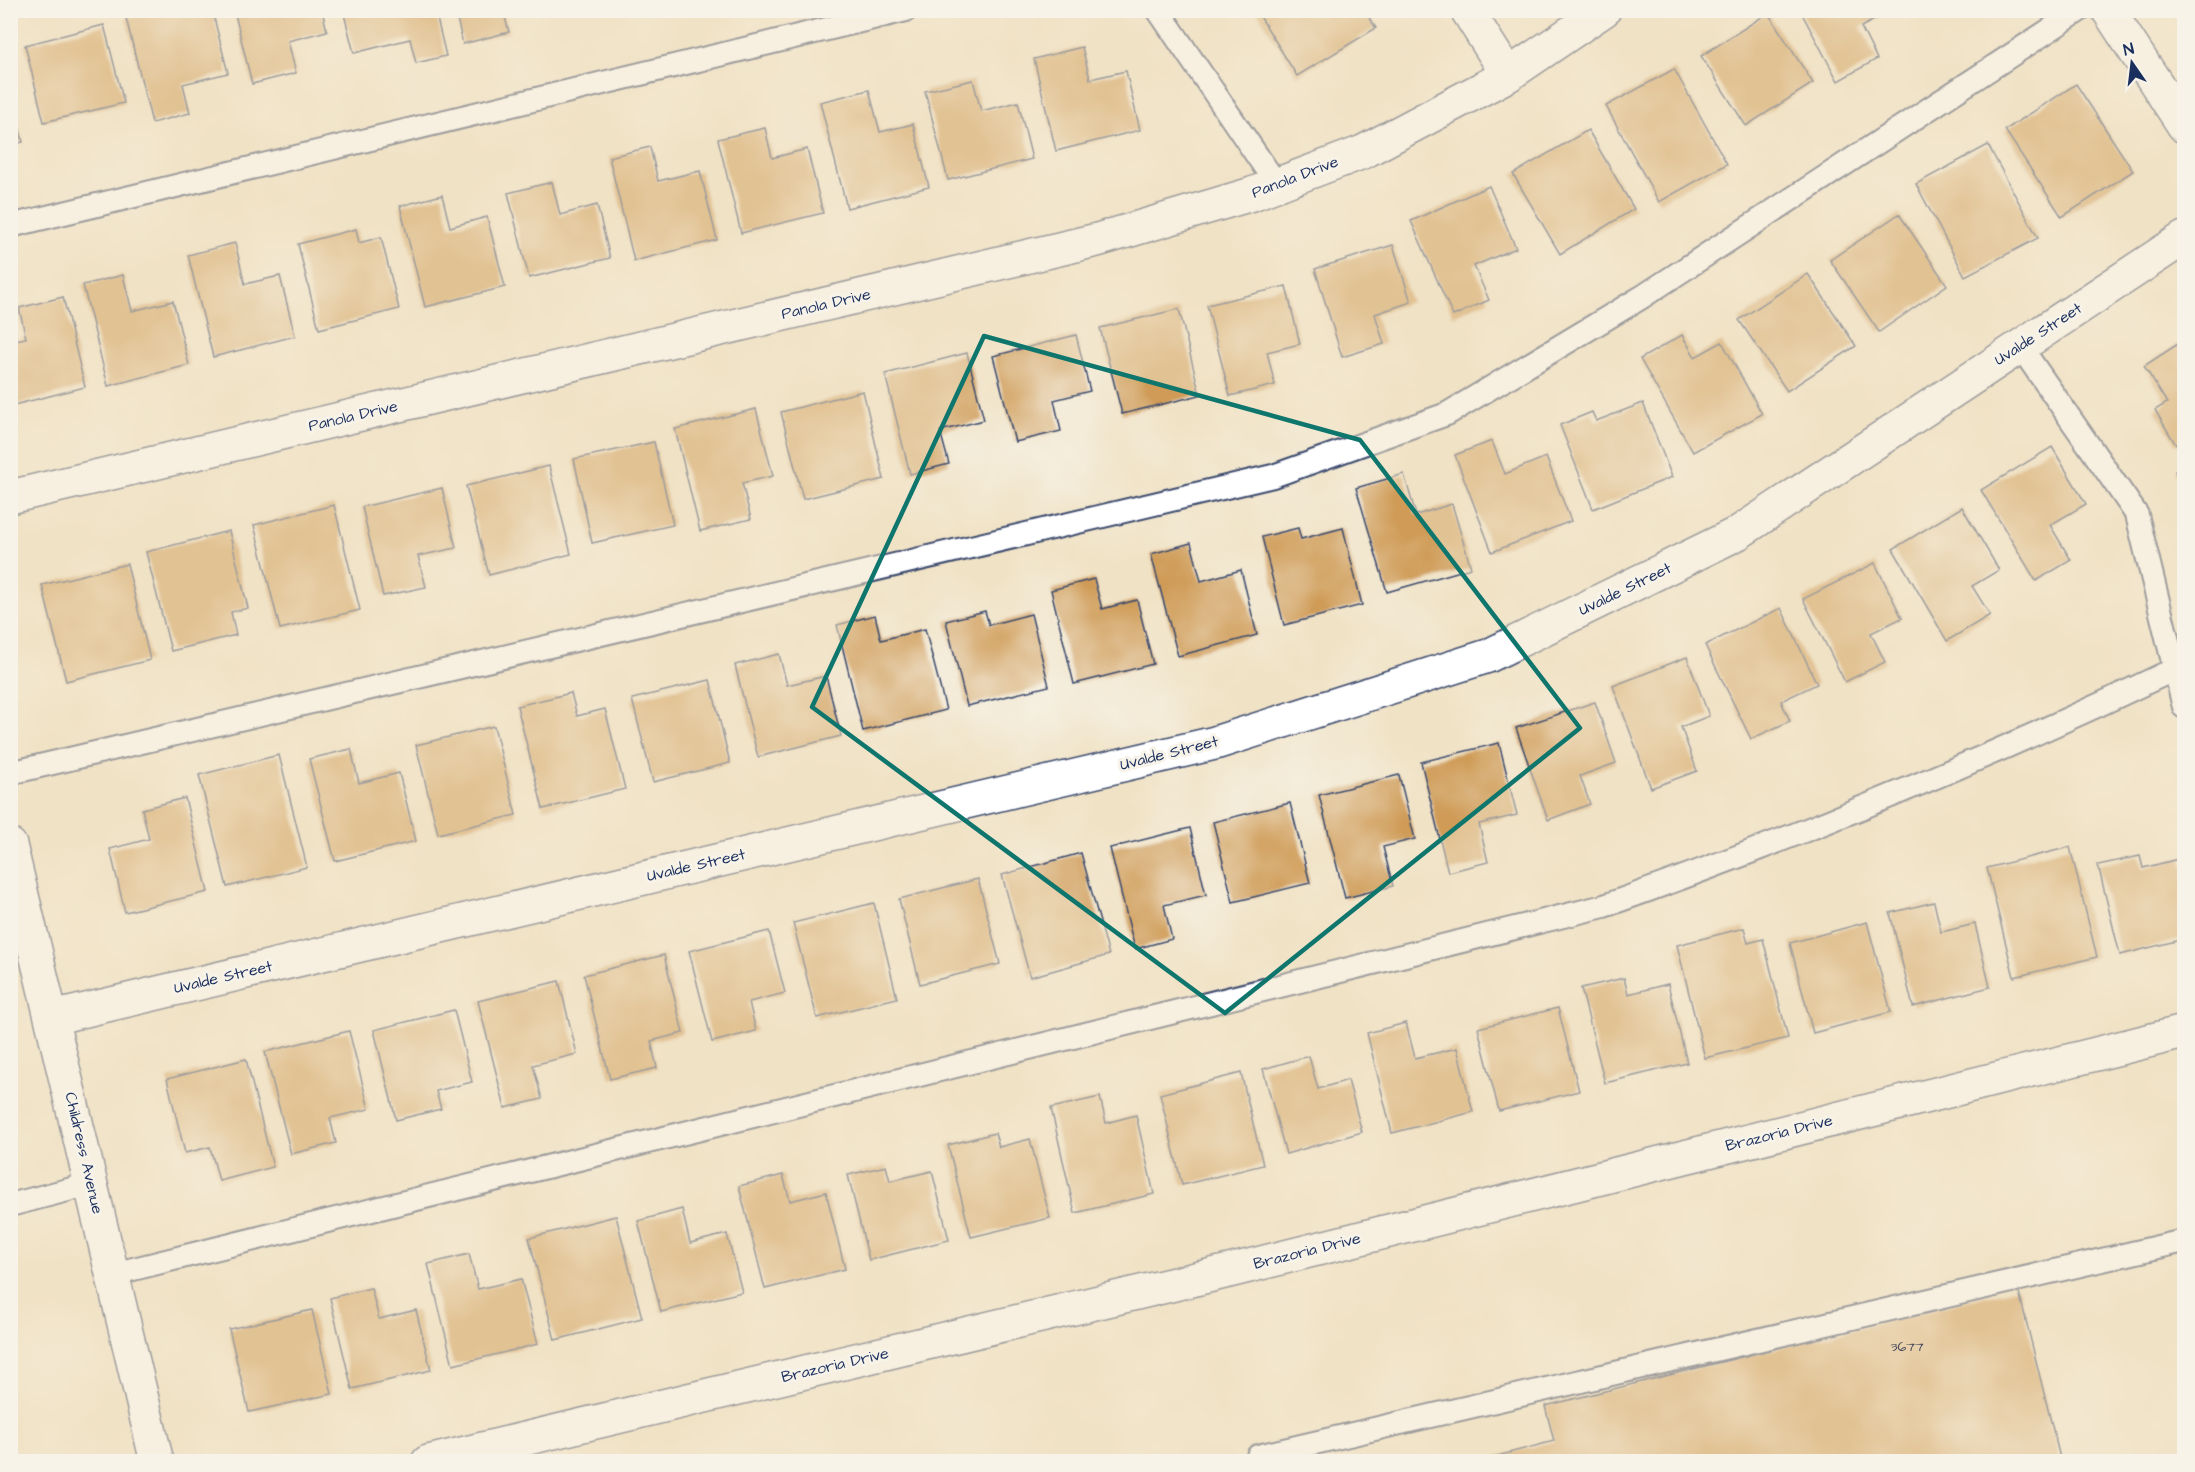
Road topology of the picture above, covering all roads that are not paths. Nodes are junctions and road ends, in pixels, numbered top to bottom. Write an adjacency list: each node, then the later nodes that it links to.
1 (906, 10): 10 (lane)
2 (1158, 10): 9 (lane)
3 (1467, 10): 7 (street)
4 (1604, 10): 7 (street, Panola Drive)
5 (2080, 10): 16 (lane)
6 (2108, 10): 8 (street)
7 (1508, 75): 9 (street, Panola Drive)
8 (2184, 126)
9 (1276, 185): 13 (street, Panola Drive)
10 (10, 226)
11 (2184, 238): 12 (street, Uvalde Street)
12 (2020, 346): 14 (lane); 18 (street, Uvalde Street)
13 (10, 497)
14 (2175, 669): 15 (lane); 23 (lane)
15 (2184, 707)
16 (10, 772)
17 (10, 845): 18 (street, Childress Avenue)
18 (52, 1018): 20 (street, Childress Avenue)
19 (2184, 1032): 26 (street, Brazoria Drive)
20 (91, 1184): 21 (lane); 23 (street, Childress Avenue)
21 (10, 1205)
22 (2184, 1241): 24 (lane)
23 (112, 1274): 25 (street, Childress Avenue)
24 (1258, 1456)
25 (157, 1461)
26 (428, 1461)

